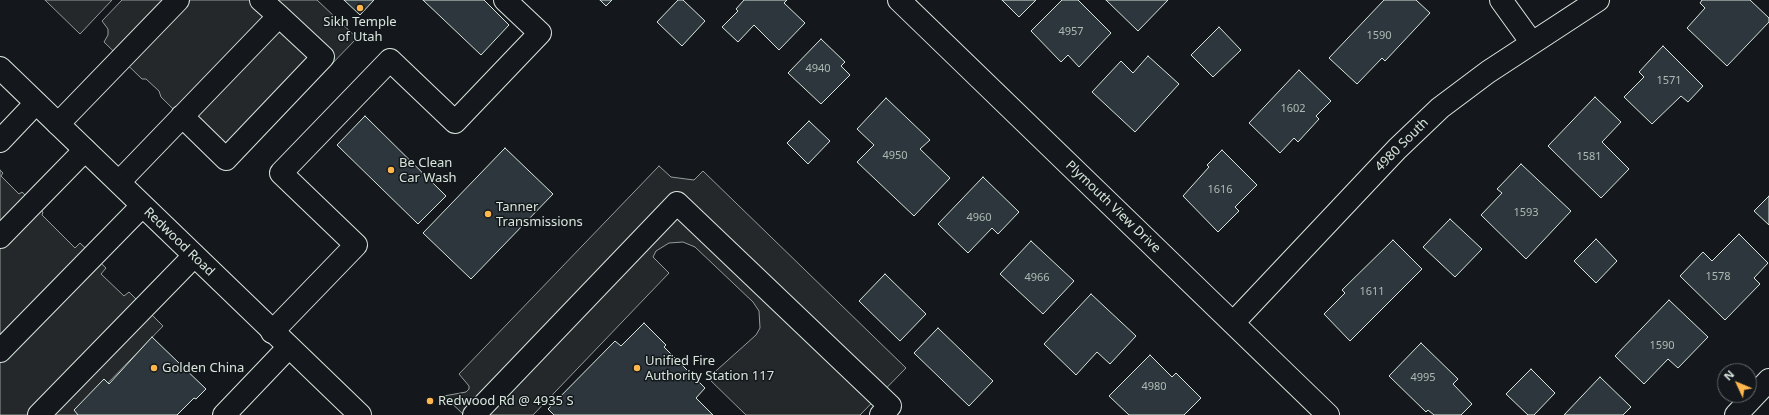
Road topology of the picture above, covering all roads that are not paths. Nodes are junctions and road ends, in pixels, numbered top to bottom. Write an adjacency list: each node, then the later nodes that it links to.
1 (178, 0): 12 (street)
2 (261, 0): 7 (street)
3 (505, 0): 20 (street)
4 (899, 0): 19 (street, Plymouth View Drive)
5 (1501, 0): 8 (street)
6 (1598, 0): 8 (street, 4980 South)
7 (279, 16): 11 (street); 11 (street)
8 (1532, 43): 19 (street, 4980 South)
9 (0, 68): 10 (street, Redwood Road)
10 (36, 103): 12 (street, Redwood Road); 13 (street)
11 (182, 116): 15 (street)
12 (58, 124): 14 (street, Redwood Road)
13 (0, 140)
14 (85, 150): 15 (street, Redwood Road); 17 (street)
15 (119, 182): 16 (street, Redwood Road)
16 (142, 206): 18 (street, Redwood Road); 22 (street)
17 (0, 237)
18 (194, 256): 20 (street, Redwood Road); 25 (street)
19 (1233, 323): 29 (street, Plymouth View Drive)
20 (272, 332): 21 (street, Redwood Road)
21 (288, 348): 24 (street, Redwood Road); 26 (street)
22 (0, 351)
23 (1769, 380): 30 (street)
24 (358, 414)
25 (39, 415)
26 (224, 415)
27 (474, 415): 28 (street)
28 (881, 415)
29 (1328, 415)
30 (1736, 415)

